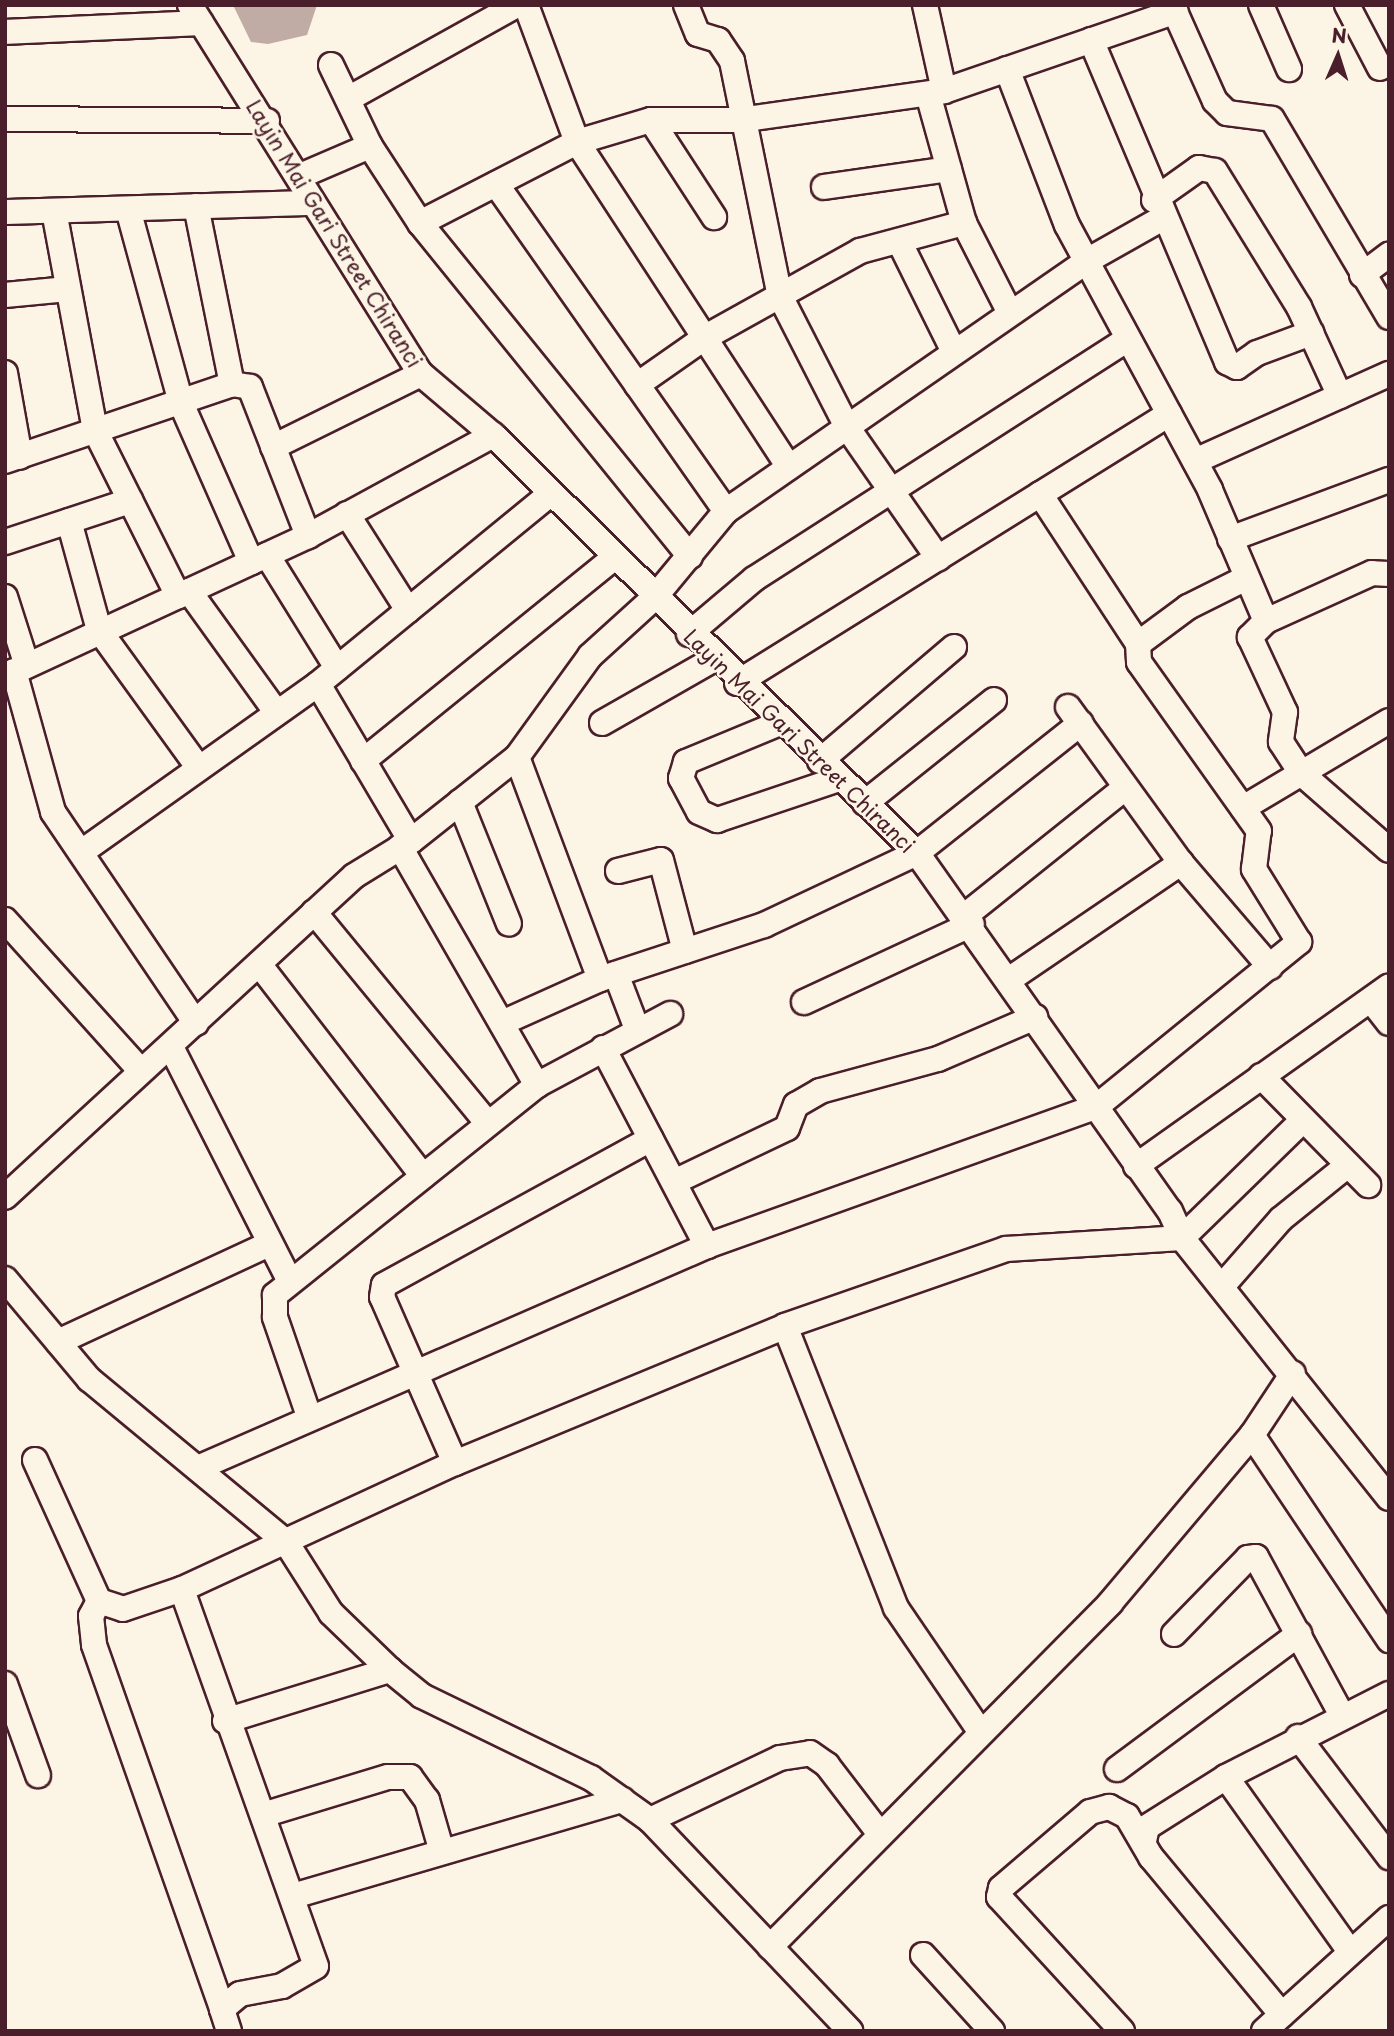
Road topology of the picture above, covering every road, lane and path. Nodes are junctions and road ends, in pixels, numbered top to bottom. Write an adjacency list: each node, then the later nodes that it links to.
1 (517, 5): 16 (street)
2 (526, 5): 21 (street)
3 (686, 5): 19 (street)
4 (925, 5): 15 (street)
5 (1261, 5): 13 (street)
6 (1347, 5): 14 (street)
7 (1174, 8): 10 (street); 39 (street)
8 (196, 14): 9 (street); 20 (street, Layin Mai Gari Street Chiranci)
9 (5, 32)
10 (1091, 40): 12 (street); 30 (street)
11 (331, 65): 16 (street)
12 (1007, 69): 15 (street); 38 (street)
13 (1289, 69)
14 (1386, 71)
15 (936, 92): 19 (street); 23 (street)
16 (348, 99): 22 (street)
17 (5, 119): 20 (street)
18 (651, 120): 19 (street); 21 (street); 33 (street)
19 (740, 120): 42 (street)
20 (267, 121): 24 (street, Layin Mai Gari Street Chiranci)
21 (577, 142): 25 (street); 46 (street)
22 (370, 146): 24 (street); 34 (street)
23 (949, 169): 26 (street); 35 (street)
24 (300, 176): 27 (street, Layin Mai Gari Street Chiranci)
25 (496, 184): 34 (street); 53 (street)
26 (824, 187)
27 (312, 203): 28 (street); 51 (street, Layin Mai Gari Street Chiranci)
28 (196, 206): 29 (street); 52 (street)
29 (128, 209): 31 (street); 55 (street)
30 (1158, 209): 38 (street); 45 (street); 45 (street)
31 (54, 211): 32 (street); 40 (street)
32 (5, 212)
33 (713, 217)
34 (420, 223): 75 (street)
35 (964, 223): 36 (street); 43 (street)
36 (899, 241): 42 (street); 48 (street)
37 (1389, 255): 39 (street)
38 (1085, 262): 43 (street); 47 (street)
39 (1362, 275): 44 (street)
40 (68, 289): 41 (street); 58 (street)
41 (5, 295)
42 (780, 296): 46 (street); 57 (street)
43 (1010, 313): 48 (street)
44 (1389, 317)
45 (1311, 332): 54 (street)
46 (704, 338): 53 (street); 63 (street)
47 (1128, 339): 56 (street); 65 (street)
48 (954, 352): 57 (street)
49 (5, 373): 61 (street)
50 (1389, 373): 54 (street)
51 (421, 374): 59 (street, Layin Mai Gari Street Chiranci); 60 (street)
52 (232, 384): 55 (street); 60 (street)
53 (637, 385): 69 (street)
54 (1340, 396): 62 (street)
55 (181, 403): 58 (street); 78 (street)
56 (1169, 414): 62 (street); 67 (street)
57 (847, 427): 63 (street); 65 (street)
58 (94, 430): 61 (street); 68 (street)
59 (493, 435): 66 (street, Layin Mai Gari Street Chiranci); 70 (street)
60 (273, 447): 72 (street)
61 (13, 459)
62 (1195, 461): 73 (street)
63 (789, 467): 69 (street)
64 (1389, 480): 73 (street)
65 (889, 490): 77 (street); 87 (street)
66 (550, 494): 76 (street, Layin Mai Gari Street Chiranci); 84 (street)
67 (1040, 494): 77 (street); 88 (street)
68 (130, 501): 71 (street); 81 (street)
69 (726, 511): 75 (street)
70 (347, 514): 72 (street); 84 (street)
71 (69, 521): 74 (street); 86 (street)
72 (308, 536): 78 (street)
73 (1230, 540): 80 (street)
74 (5, 542)
75 (690, 557): 83 (street)
76 (614, 558): 83 (street, Layin Mai Gari Street Chiranci); 101 (street)
77 (938, 558): 93 (street)
78 (259, 559): 81 (street); 91 (street)
79 (1389, 574): 85 (street)
80 (1246, 578): 85 (street); 88 (street)
81 (184, 593): 86 (street); 96 (street)
82 (5, 597): 92 (street)
83 (654, 598): 87 (street, Layin Mai Gari Street Chiranci); 100 (street)
84 (408, 610): 91 (street)
85 (1266, 621): 104 (street)
86 (99, 630): 92 (street); 103 (street)
87 (689, 634): 90 (street, Layin Mai Gari Street Chiranci)
88 (1138, 644): 109 (street)
89 (954, 647): 102 (street)
90 (714, 659): 93 (street, Layin Mai Gari Street Chiranci); 98 (street)
91 (337, 668): 94 (street)
92 (15, 671): 112 (street)
93 (737, 682): 99 (street, Layin Mai Gari Street Chiranci)
94 (318, 684): 96 (street); 101 (street)
95 (994, 700): 108 (street)
96 (277, 713): 103 (street)
97 (1389, 721): 104 (street)
98 (602, 723)
99 (780, 723): 102 (street, Layin Mai Gari Street Chiranci); 105 (street)
100 (517, 757): 107 (street); 123 (street)
101 (363, 761): 110 (street)
102 (820, 761): 105 (street, Layin Mai Gari Street Chiranci)
103 (200, 768): 112 (street)
104 (1301, 773): 109 (street); 111 (street)
105 (839, 779): 108 (street, Layin Mai Gari Street Chiranci)
106 (1124, 789): 113 (street); 114 (street); 117 (street)
107 (460, 802): 110 (street); 119 (street)
108 (865, 803): 113 (street, Layin Mai Gari Street Chiranci)
109 (1243, 808): 122 (street)
110 (405, 844): 116 (street); 130 (street)
111 (1389, 850)
112 (83, 851): 129 (street)
113 (918, 853): 117 (street, Layin Mai Gari Street Chiranci); 120 (street)
114 (1181, 863): 122 (street); 124 (street)
115 (618, 872): 120 (street)
116 (314, 912): 121 (street); 140 (street)
117 (969, 919): 124 (street, Layin Mai Gari Street Chiranci); 126 (street)
118 (5, 920): 135 (street)
119 (509, 924)
120 (685, 951): 123 (street)
121 (259, 964): 129 (street); 144 (street)
122 (1270, 967): 138 (street)
123 (608, 976): 130 (street); 132 (street)
124 (1010, 979): 128 (street, Layin Mai Gari Street Chiranci)
125 (1380, 993): 131 (street); 136 (street)
126 (804, 1002)
127 (670, 1014): 132 (street)
128 (1035, 1017): 138 (street, Layin Mai Gari Street Chiranci); 145 (street)
129 (196, 1023): 133 (street)
130 (502, 1023): 137 (street)
131 (1389, 1023)
132 (637, 1029): 134 (street)
133 (171, 1047): 135 (street); 149 (street)
134 (603, 1048): 137 (street); 141 (street)
135 (141, 1071): 147 (street)
136 (1261, 1076): 139 (street); 143 (street)
137 (537, 1085): 140 (street)
138 (1096, 1107): 143 (street, Layin Mai Gari Street Chiranci); 150 (street)
139 (1303, 1120): 142 (street); 148 (street)
140 (488, 1124): 144 (street)
141 (651, 1139): 145 (street); 156 (street)
142 (1348, 1164): 146 (street); 153 (street)
143 (1136, 1166): 148 (street, Layin Mai Gari Street Chiranci)
144 (422, 1176): 152 (street)
145 (674, 1182): 150 (street)
146 (1368, 1185)
147 (5, 1196)
148 (1182, 1238): 153 (street, Layin Mai Gari Street Chiranci); 154 (street)
149 (269, 1244): 152 (street); 155 (street)
150 (707, 1246): 156 (street)
151 (5, 1279): 155 (street)
152 (290, 1282): 158 (street)
153 (1224, 1284): 157 (street, Layin Mai Gari Street Chiranci)
154 (785, 1326): 161 (street); 175 (street)
155 (58, 1342): 162 (street)
156 (411, 1370): 158 (street); 161 (street)
157 (1293, 1373): 159 (street); 163 (street, Layin Mai Gari Street Chiranci)
158 (309, 1416): 162 (street)
159 (1252, 1434): 169 (street); 175 (street)
160 (35, 1460): 166 (street)
161 (454, 1463): 164 (street)
162 (200, 1467): 164 (street)
163 (1389, 1498)
164 (286, 1542): 165 (street); 170 (street)
165 (182, 1589): 166 (street); 174 (street)
166 (99, 1601): 192 (street)
167 (1174, 1634): 168 (street)
168 (1299, 1634): 173 (street); 177 (street)
169 (1389, 1640)
170 (390, 1670): 174 (street); 180 (street)
171 (5, 1684): 178 (street)
172 (1389, 1694): 173 (street)
173 (1343, 1717): 176 (street)
174 (225, 1721): 181 (street)
175 (980, 1731): 183 (street)
176 (1298, 1737): 179 (street); 186 (street)
177 (1117, 1769)
178 (38, 1775)
179 (1226, 1777): 184 (street); 190 (street)
180 (622, 1800): 182 (street); 185 (street)
181 (267, 1814): 185 (street); 187 (street)
182 (650, 1820): 183 (street); 189 (street)
183 (880, 1835): 189 (street)
184 (1144, 1841): 193 (street); 196 (street)
185 (442, 1852): 187 (street)
186 (1389, 1857)
187 (293, 1896): 192 (street)
188 (1389, 1917): 190 (street)
189 (770, 1947): 194 (street)
190 (1349, 1950): 193 (street)
191 (923, 1955): 195 (street)
192 (226, 2020)
193 (1273, 2023)
194 (850, 2031)
195 (992, 2031)
196 (1122, 2031)

